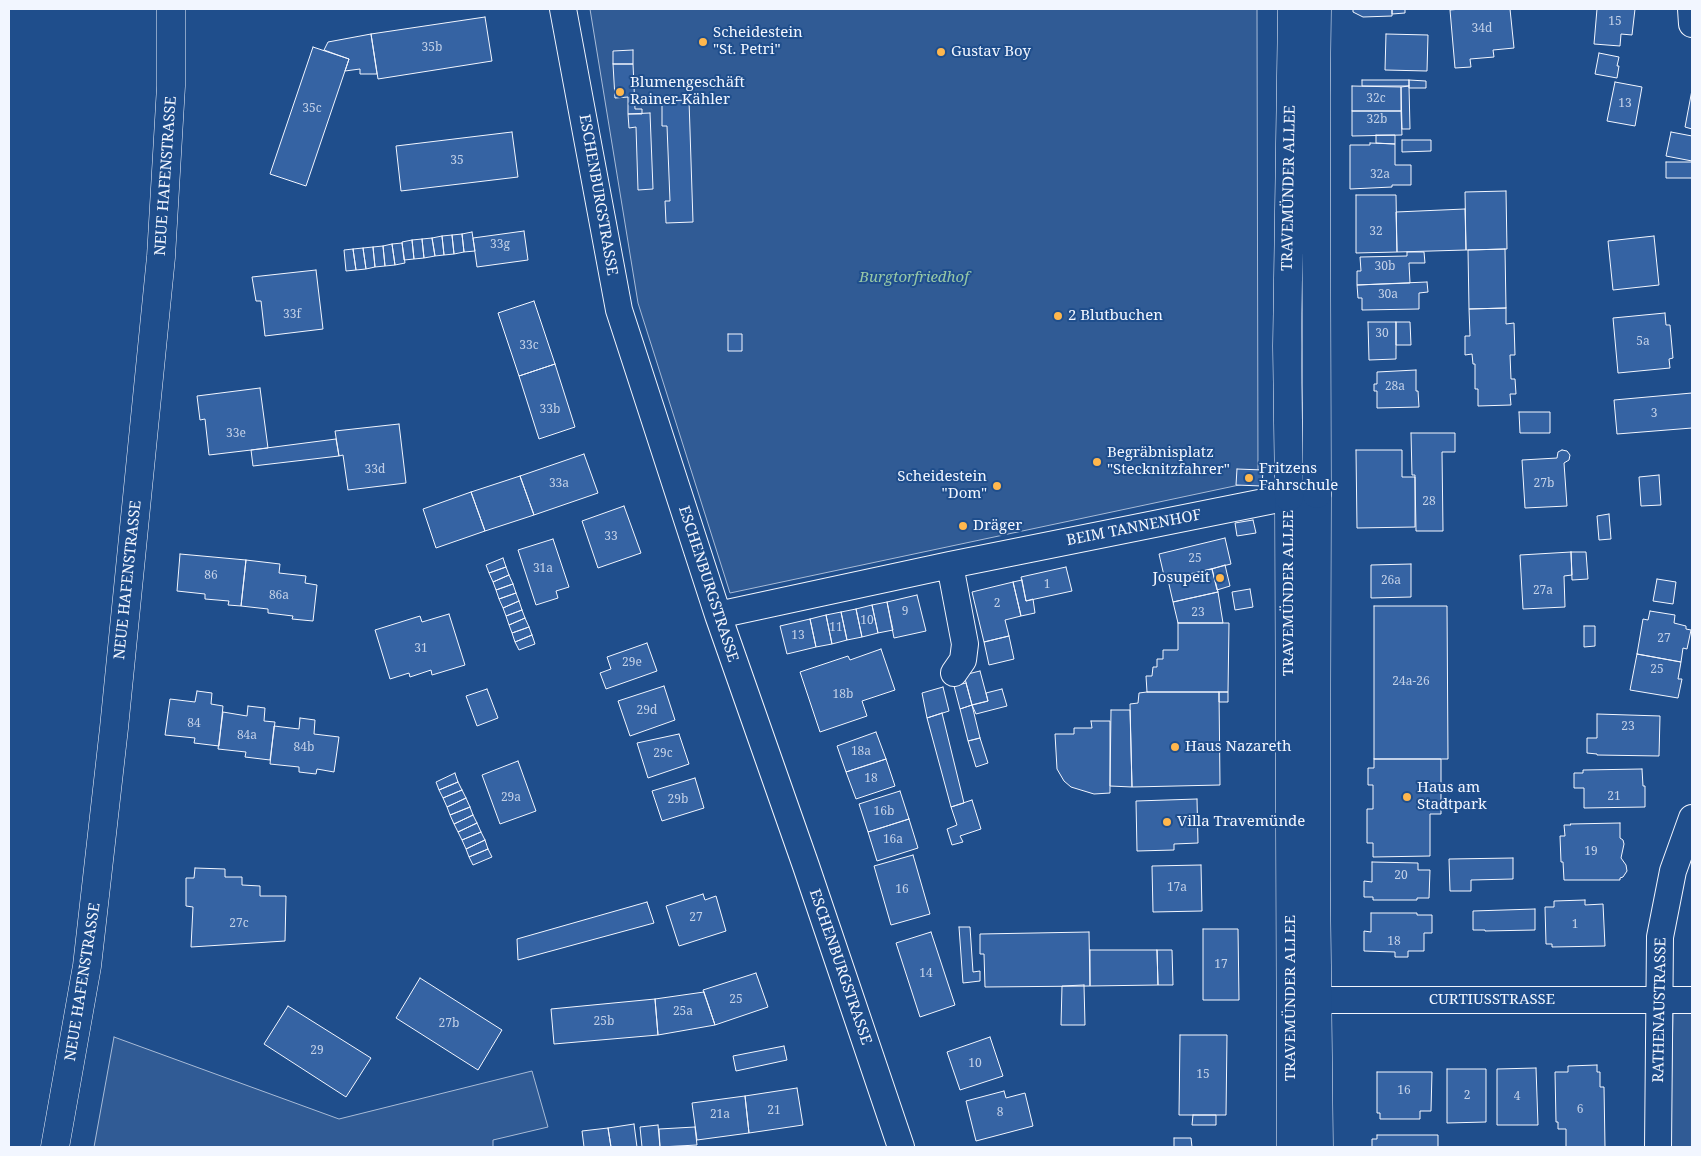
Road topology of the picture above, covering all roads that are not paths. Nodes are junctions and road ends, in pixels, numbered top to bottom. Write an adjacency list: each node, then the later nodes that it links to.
1 (171, 9): 16 (main road, NEUE HAFENSTRASSE)
2 (563, 9): 10 (street, ESCHENBURGSTRASSE)
3 (1292, 9): 8 (main road, TRAVEMÜNDER ALLEE)
4 (1317, 9): 7 (main road, TRAVEMÜNDER ALLEE)
5 (1691, 9): 6 (street)
6 (1692, 24)
7 (1317, 494): 8 (street, BEIM TANNENHOF); 13 (main road, TRAVEMÜNDER ALLEE)
8 (1289, 497): 9 (street, BEIM TANNENHOF); 13 (main road, TRAVEMÜNDER ALLEE)
9 (950, 565): 10 (street, BEIM TANNENHOF); 11 (street)
10 (718, 615): 17 (street, ESCHENBURGSTRASSE)
11 (954, 673)
12 (1692, 818): 14 (street, RATHENAUSTRASSE)
13 (1304, 1000): 14 (street, CURTIUSSTRASSE); 18 (main road, TRAVEMÜNDER ALLEE); 19 (main road, TRAVEMÜNDER ALLEE)
14 (1660, 1000): 15 (street, CURTIUSSTRASSE); 20 (street, RATHENAUSTRASSE)
15 (1692, 1000)
16 (55, 1147)
17 (901, 1147)
18 (1291, 1147)
19 (1319, 1147)
20 (1658, 1147)

